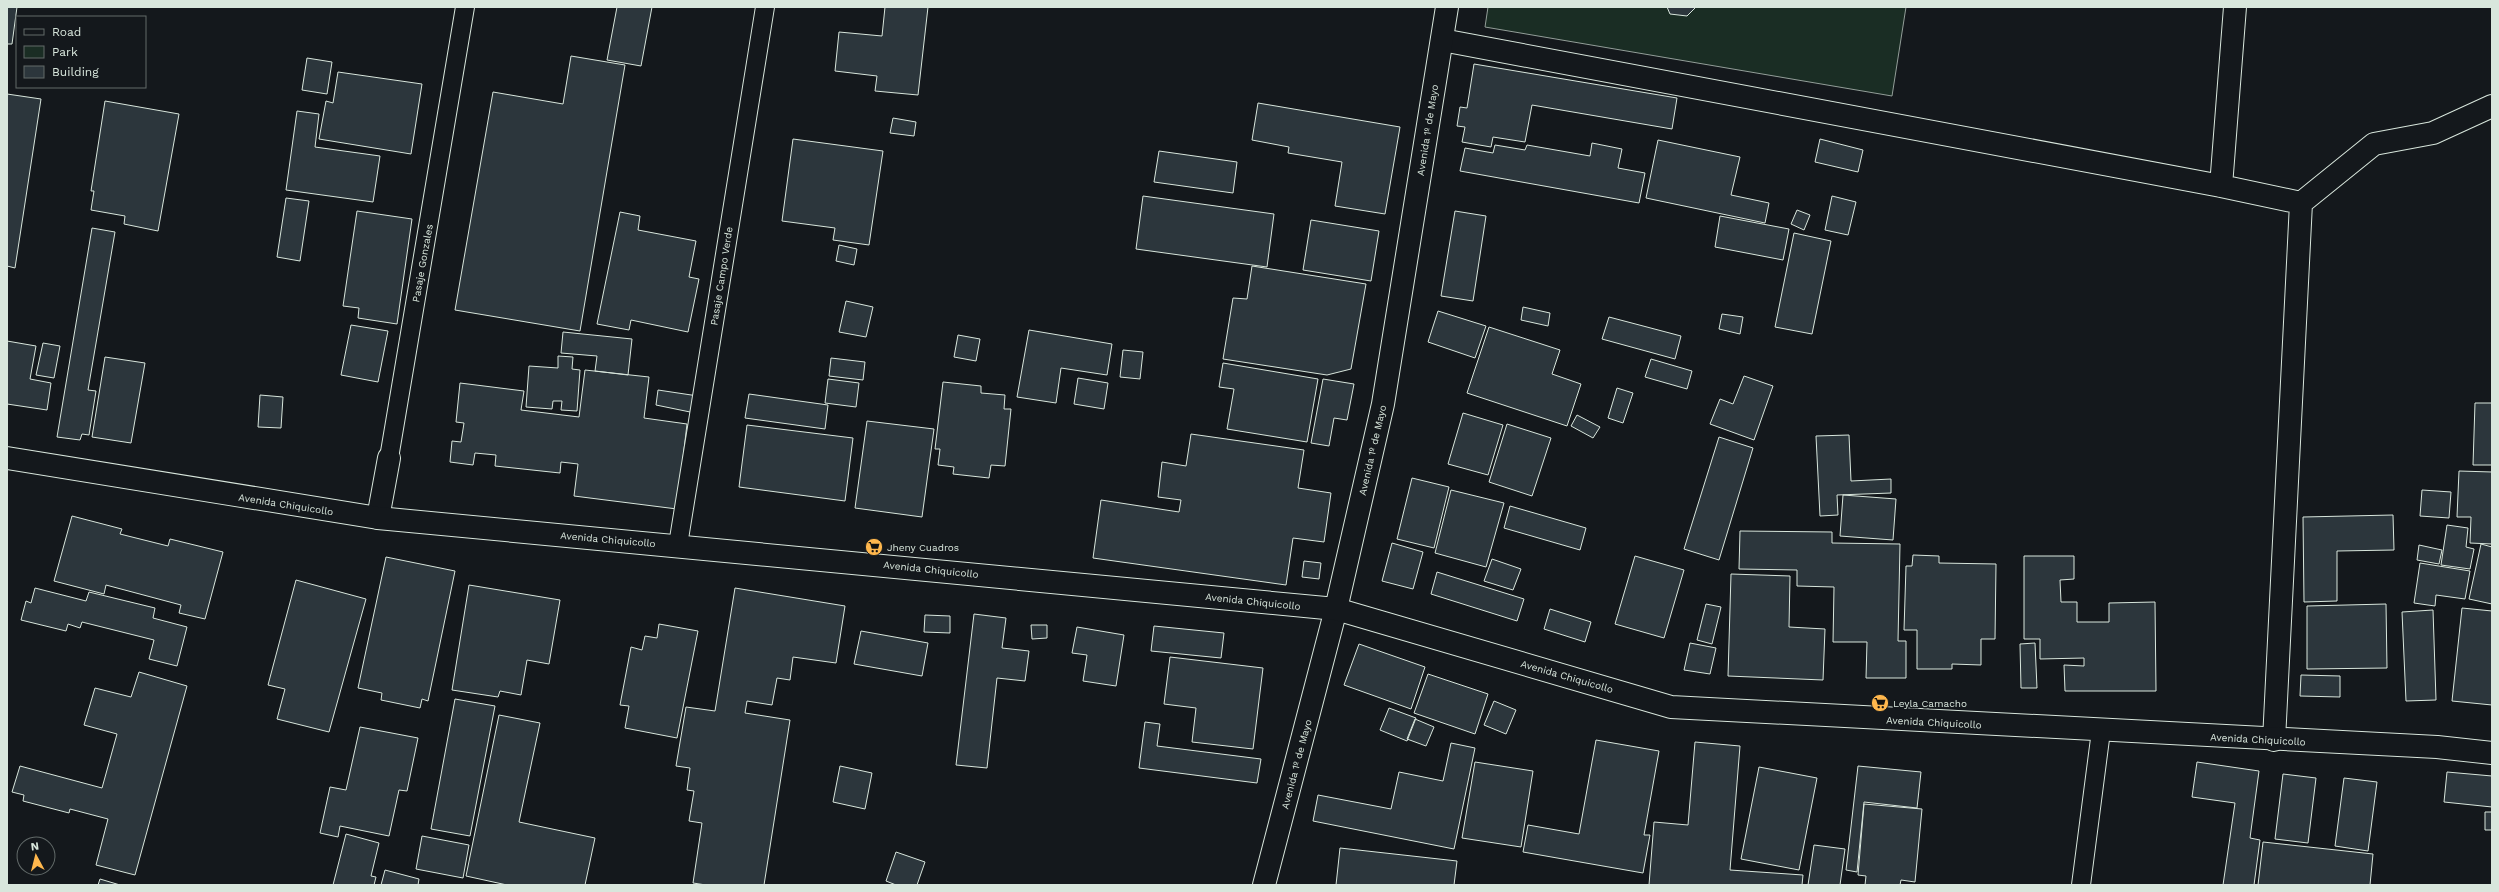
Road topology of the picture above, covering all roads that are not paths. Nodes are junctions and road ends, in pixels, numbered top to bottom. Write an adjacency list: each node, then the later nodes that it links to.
1 (465, 7): 10 (lane, Pasaje Gonzales)
2 (765, 7): 12 (lane, Pasaje Campo Verde)
3 (1447, 7): 5 (main road, Avenida 1º de Mayo)
4 (2234, 7): 7 (main road)
5 (1442, 40): 7 (main road); 13 (main road, Avenida 1º de Mayo)
6 (2492, 106): 8 (main road)
7 (2221, 186): 8 (main road)
8 (2301, 203): 15 (main road)
9 (7, 458): 11 (main road, Avenida Chiquicollo)
10 (389, 458): 11 (main road, Pasaje Gonzales)
11 (378, 518): 12 (main road, Avenida Chiquicollo)
12 (678, 545): 13 (main road, Avenida Chiquicollo)
13 (1336, 609): 14 (main road, Avenida Chiquicollo); 17 (main road, Avenida 1º de Mayo)
14 (2101, 731): 15 (main road, Avenida Chiquicollo); 18 (lane)
15 (2274, 740): 16 (main road, Avenida Chiquicollo)
16 (2492, 753)
17 (1264, 885)
18 (2081, 885)

